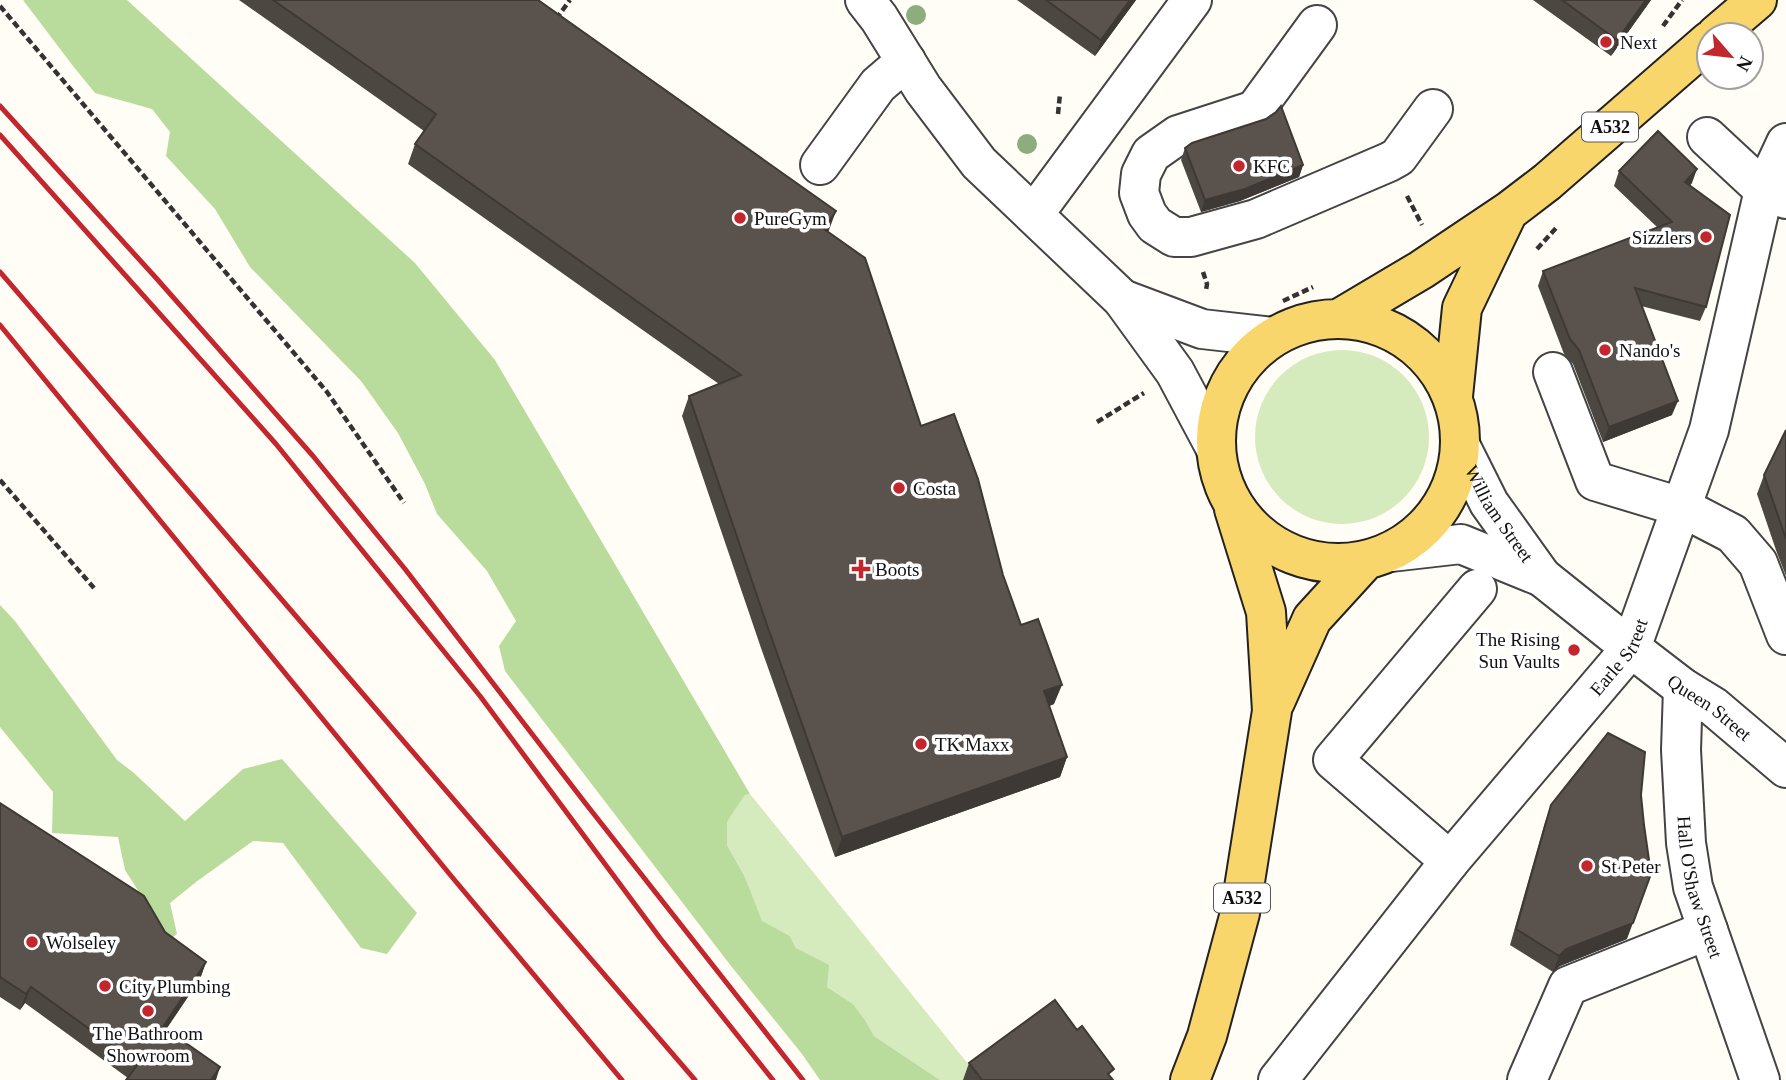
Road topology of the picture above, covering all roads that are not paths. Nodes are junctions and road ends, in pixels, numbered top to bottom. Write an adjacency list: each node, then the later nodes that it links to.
1 (865, 0): 7 (street)
2 (1192, 0): 14 (street)
3 (1757, 0): 4 (main road)
4 (1732, 21)
5 (1317, 25): 8 (street)
6 (1695, 53): 13 (main road, A532)
7 (906, 61): 11 (street); 14 (street)
8 (1433, 109)
9 (1707, 137): 12 (street)
10 (1786, 143): 12 (street, Earle Street)
11 (820, 165)
12 (1775, 195): 23 (street, Earle Street)
13 (1509, 211): 16 (main road, A532); 19 (main road, A532)
14 (1034, 214): 15 (street)
15 (1122, 299): 17 (street); 21 (street)
16 (1340, 318): 17 (main road); 19 (main road)
17 (1275, 320): 21 (main road)
18 (1553, 372): 23 (street)
19 (1453, 396): 20 (main road)
20 (1461, 447): 24 (main road); 25 (street, William Street)
21 (1216, 449): 22 (main road)
22 (1232, 503): 24 (main road); 30 (main road, A532)
23 (1681, 507): 27 (street); 28 (street, Earle Street)
24 (1378, 556): 25 (street, William Street); 30 (main road, A532)
25 (1542, 577): 28 (street, William Street)
26 (1477, 589): 32 (street)
27 (1786, 635)
28 (1631, 648): 29 (street, Queen Street); 32 (street, Earle Street)
29 (1683, 688): 31 (street, Queen Street); 33 (street, Hall O'Shaw Street)
30 (1272, 711): 34 (main road, A532)
31 (1786, 768)
32 (1450, 861): 35 (street, Earle Street)
33 (1708, 930): 36 (street); 37 (street, Hall O'Shaw Street)
34 (1190, 1080)
35 (1278, 1080)
36 (1527, 1080)
37 (1760, 1080)

